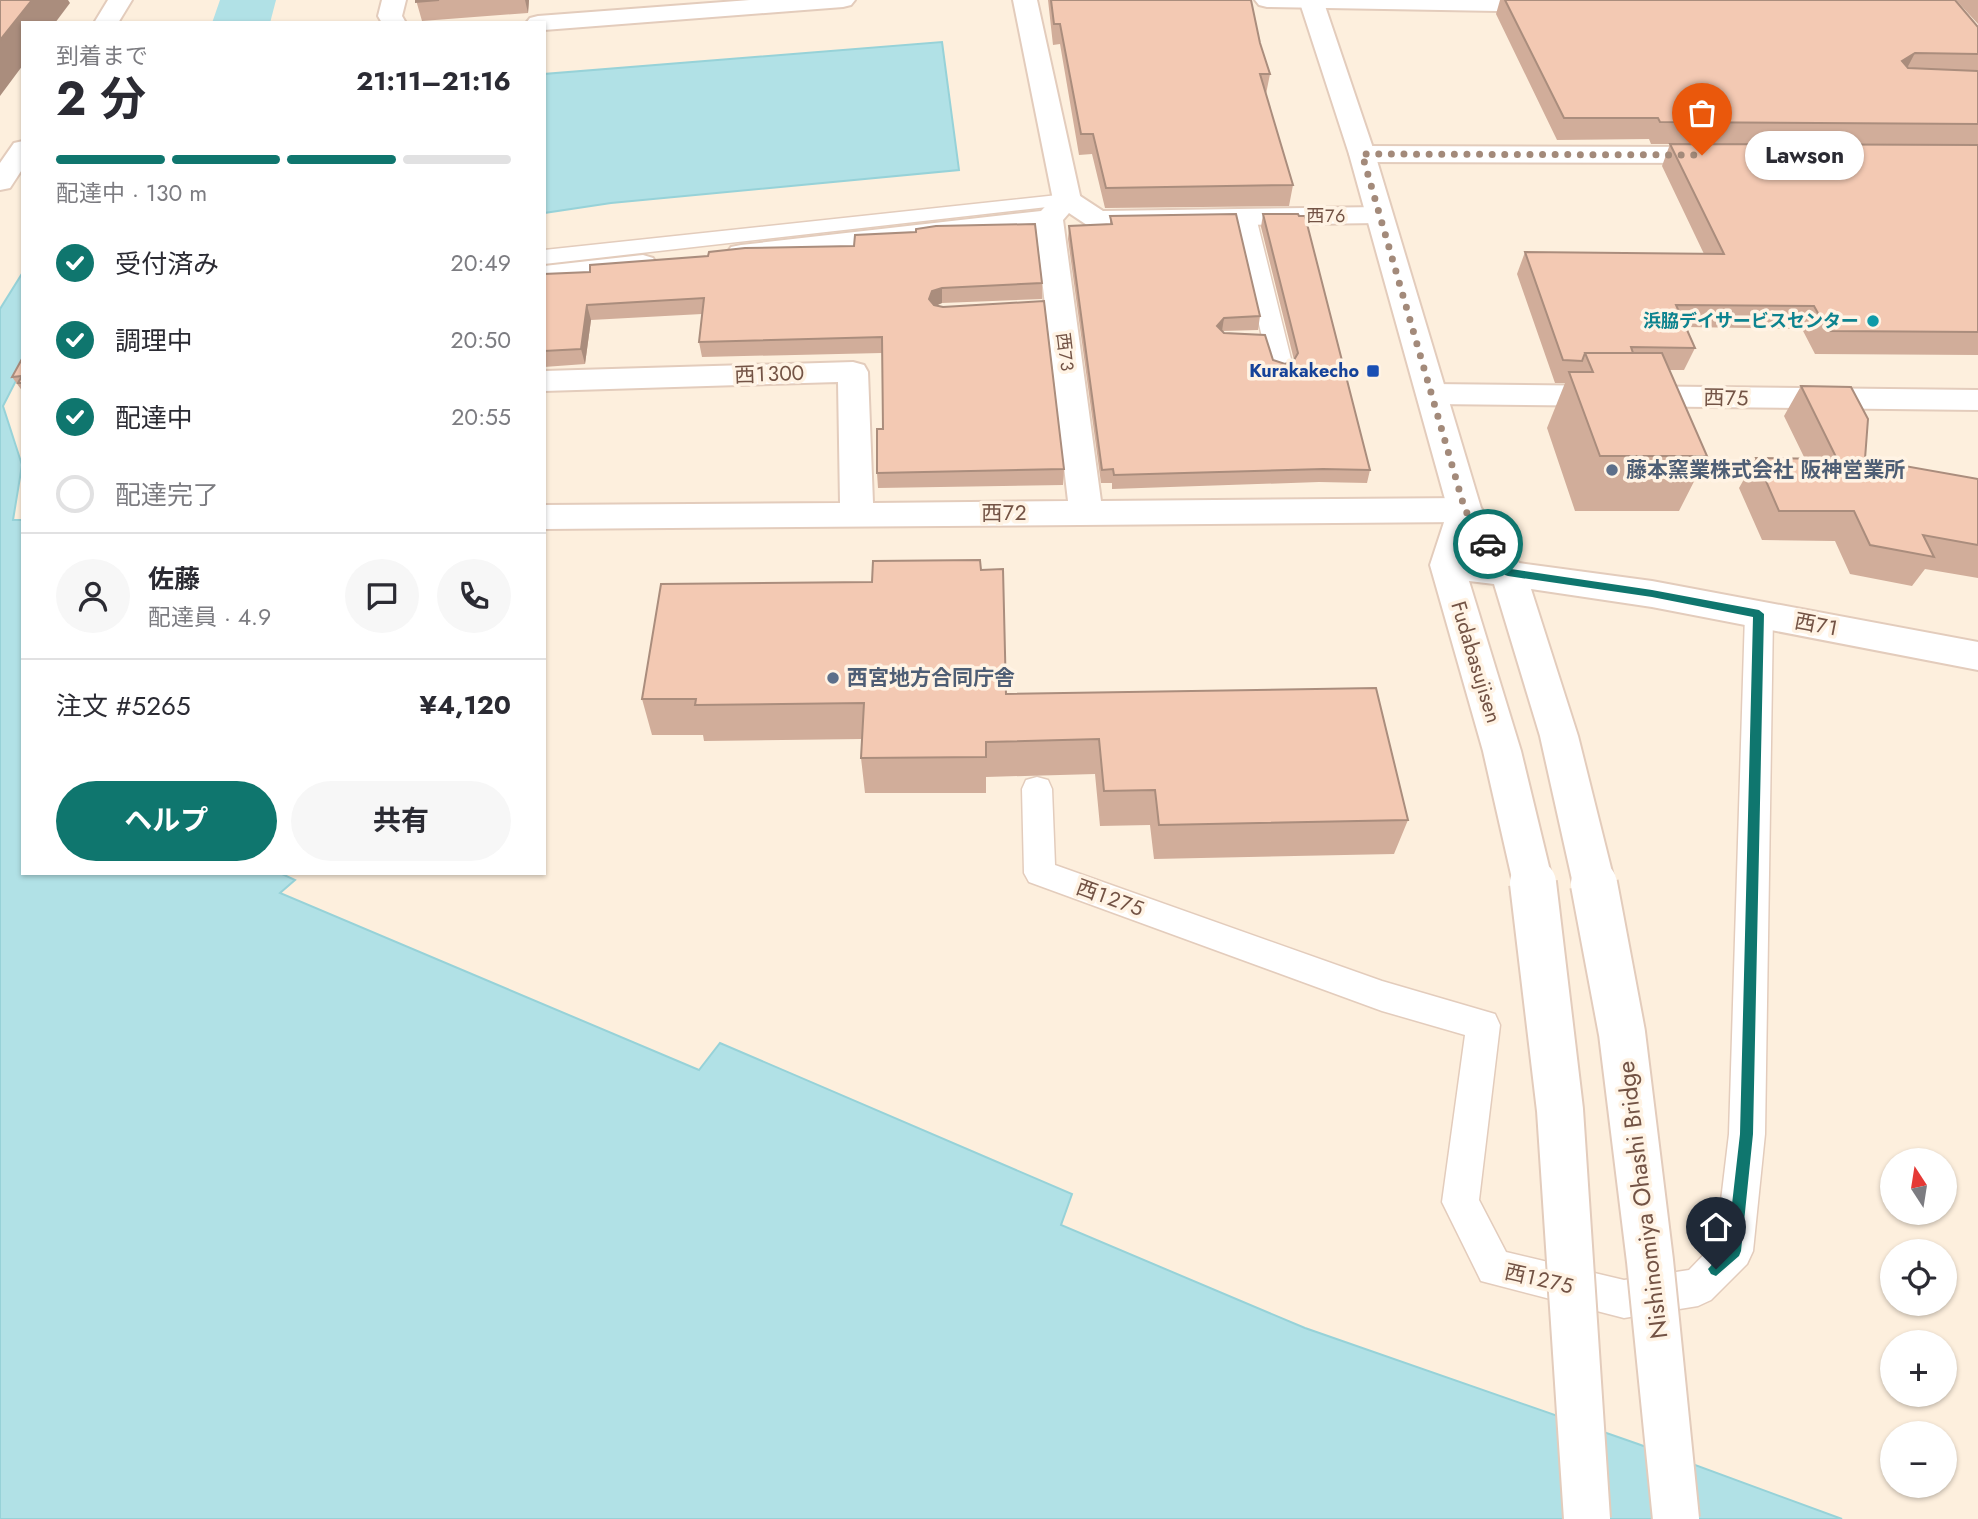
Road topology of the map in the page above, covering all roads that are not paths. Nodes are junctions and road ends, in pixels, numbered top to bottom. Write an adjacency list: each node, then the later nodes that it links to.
1 (120, 0): 9 (street)
2 (394, 0): 10 (street)
3 (844, 0): 8 (street)
4 (1024, 0): 16 (street, 西７３)
5 (1267, 0): 6 (street)
6 (1311, 1): 7 (street); 13 (street)
7 (1574, 5)
8 (712, 6): 11 (street)
9 (107, 21)
10 (393, 21)
11 (546, 22)
12 (21, 152): 15 (street)
13 (1362, 154): 14 (street); 17 (street)
14 (1743, 155)
15 (0, 183)
16 (1058, 209): 18 (street, 西７６); 19 (lane); 20 (street); 27 (street, 西７３)
17 (1379, 215): 18 (street, 西７６); 23 (street)
18 (1245, 217): 21 (lane)
19 (546, 257)
20 (546, 275)
21 (1281, 367)
22 (546, 381): 28 (street, 西１３００)
23 (1432, 394): 24 (street, 西７５); 26 (street)
24 (1978, 400)
25 (546, 495): 29 (street)
26 (1465, 510): 27 (street, 西７２); 31 (street); 32 (street, Nishinomiya Ohashi Bridge)
27 (1086, 512): 28 (street, 西７２)
28 (857, 514): 29 (street, 西７２)
29 (738, 515): 30 (street, 西７２)
30 (546, 517)
31 (1447, 565): 32 (street, 西７１); 36 (street, Fudabasujisen, bridge)
32 (1508, 573): 33 (street, 西７１); 37 (street, Nishinomiya Ohashi Bridge, bridge)
33 (1759, 614): 34 (street, 西７１); 35 (lane, 西１２７５)
34 (1978, 656)
35 (1037, 789)
36 (1587, 1519)
37 (1676, 1519)

